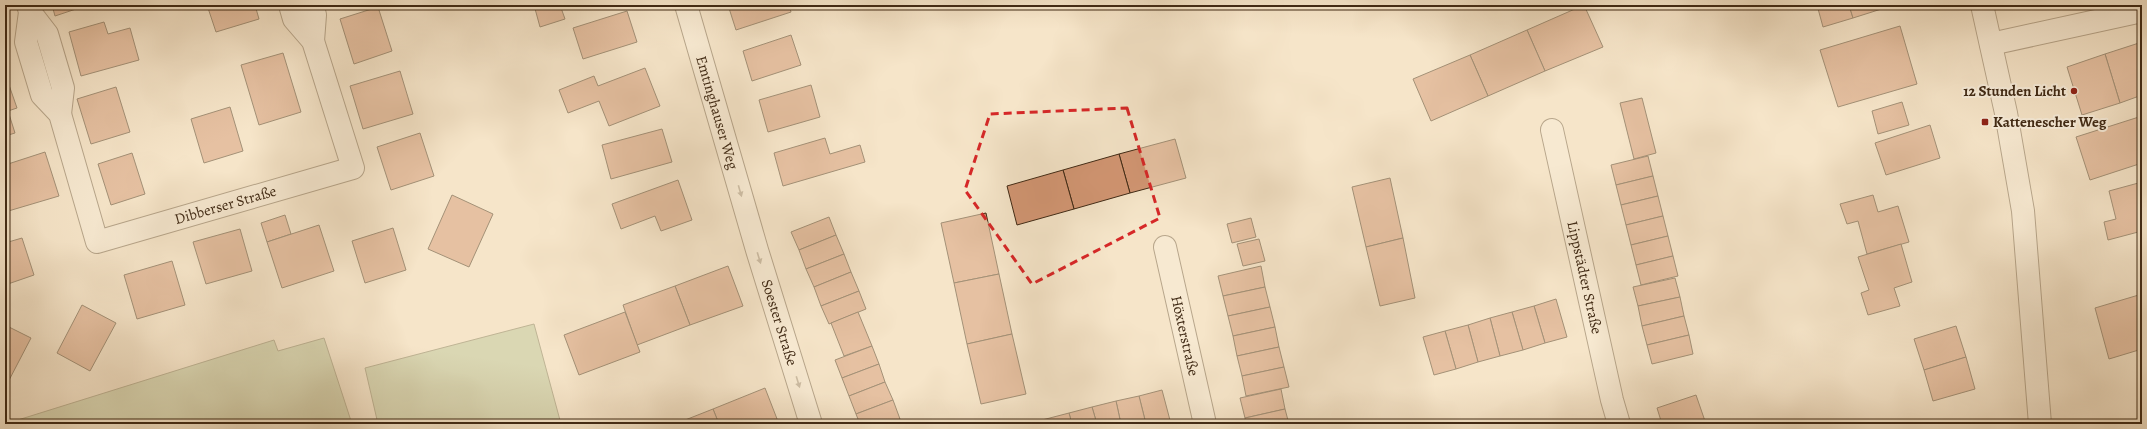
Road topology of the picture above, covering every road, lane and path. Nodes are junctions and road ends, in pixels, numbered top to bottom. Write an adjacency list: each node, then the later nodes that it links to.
1 (290, 5): 7 (street, Dibberser Straße)
2 (312, 5): 7 (street, Dibberser Straße)
3 (686, 5): 10 (street, Emtinghauser Weg, one-way to 10)
4 (1982, 5): 8 (street)
5 (29, 8): 7 (street, Dibberser Straße)
6 (2142, 12): 8 (street)
7 (313, 41)
8 (1991, 44): 15 (street)
9 (1552, 130): 14 (street, Lippstädter Straße)
10 (748, 220): 12 (street, Soester Straße, one-way to 12)
11 (1165, 247): 13 (street, Höxterstraße)
12 (811, 424)
13 (1205, 424)
14 (1619, 424)
15 (2040, 424)

